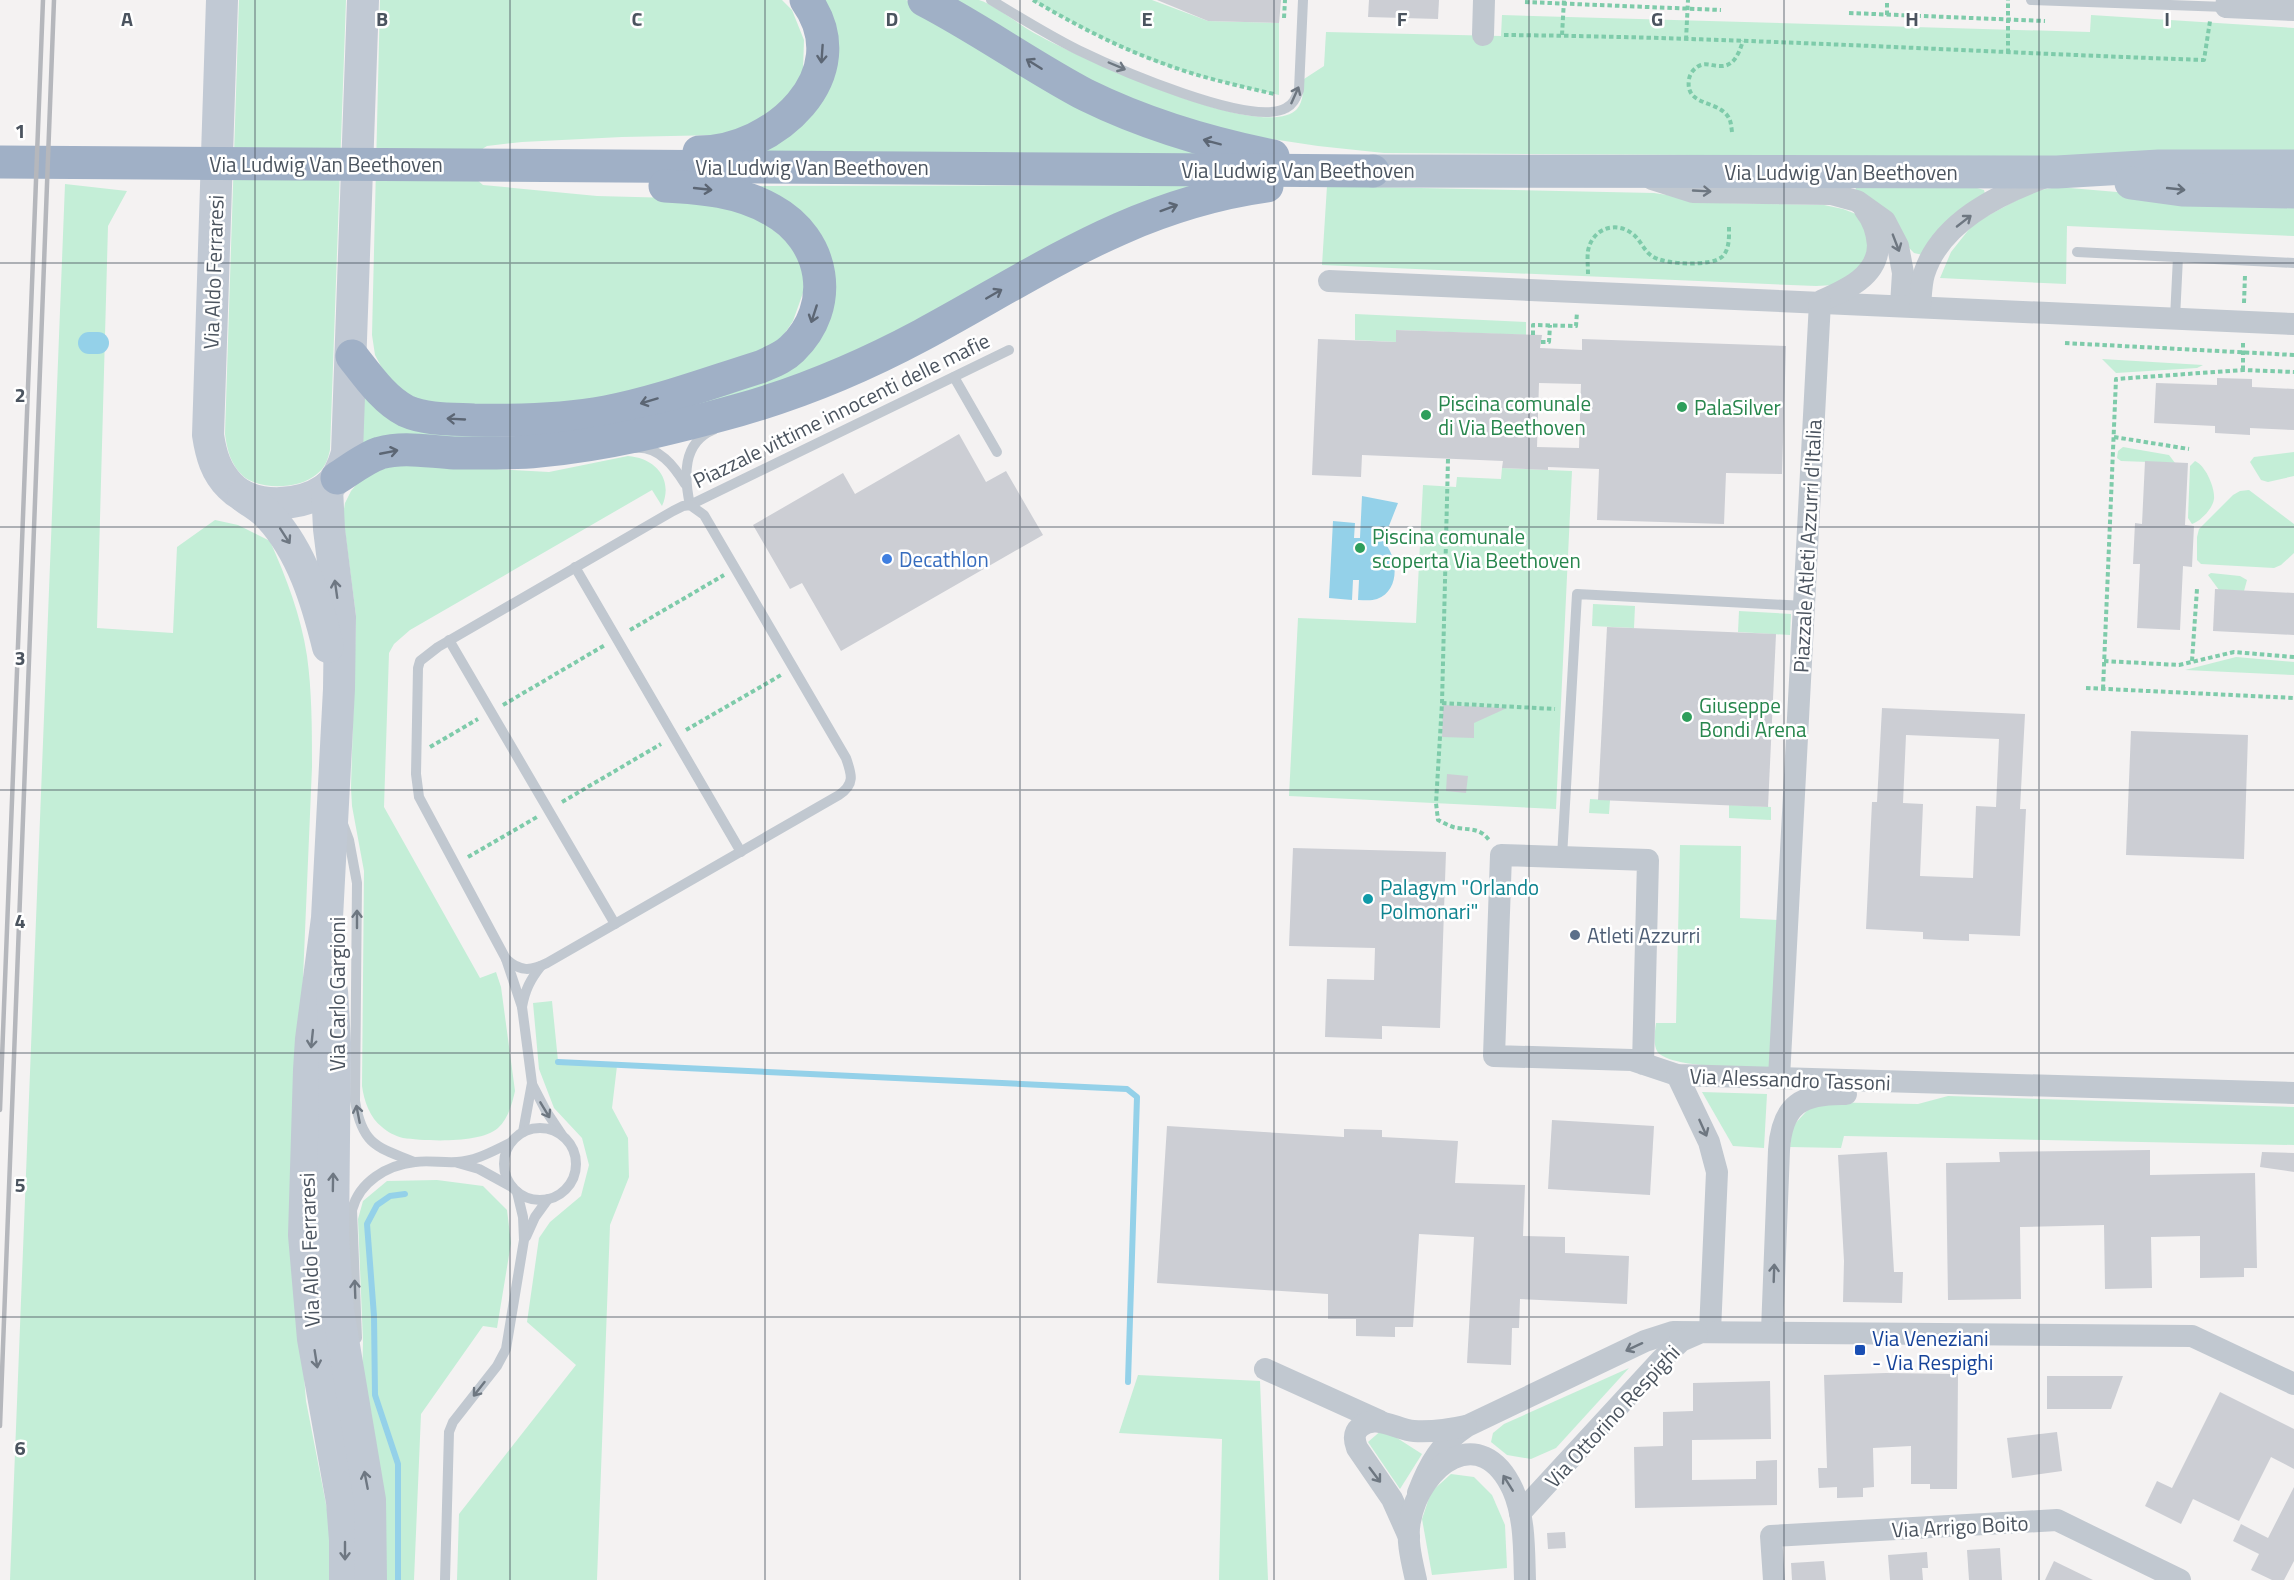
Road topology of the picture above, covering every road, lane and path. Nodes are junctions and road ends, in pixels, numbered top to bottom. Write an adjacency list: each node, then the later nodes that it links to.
1 (222, 0): 74 (main road, Via Aldo Ferraresi)
2 (363, 0): 60 (main road, Via Aldo Ferraresi)
3 (806, 0): 34 (highway, one-way to 34)
4 (924, 0): 36 (highway, one-way to 4)
5 (990, 0): 8 (lane, one-way to 8)
6 (1033, 0): 31 (path)
7 (1285, 0): 25 (path)
8 (1303, 0)
9 (1484, 0): 26 (street)
10 (1688, 0): 18 (path)
11 (1887, 0): 22 (path)
12 (2008, 0): 23 (path)
13 (2031, 0): 16 (lane)
14 (1525, 2): 15 (path)
15 (1564, 2): 18 (path); 27 (path)
16 (2222, 4): 17 (street); 30 (path)
17 (2260, 4): 20 (street)
18 (1688, 9): 19 (path); 28 (path)
19 (1721, 10)
20 (2294, 10)
21 (1849, 13): 22 (path)
22 (1887, 15): 23 (path)
23 (2008, 20): 24 (path); 30 (path)
24 (2045, 21)
25 (1284, 24)
26 (1483, 35): 27 (path)
27 (1562, 35): 28 (path)
28 (1686, 40): 29 (path)
29 (1743, 41): 30 (path); 32 (path)
30 (2008, 54)
31 (1279, 95)
32 (1732, 132)
33 (0, 162): 34 (highway, Via Ludwig Van Beethoven)
34 (487, 165): 36 (highway, Via Ludwig Van Beethoven); 60 (highway, one-way to 60)
35 (2294, 166): 38 (main road, Via Ludwig Van Beethoven)
36 (1372, 171): 37 (main road, Via Ludwig Van Beethoven); 51 (highway, one-way to 36)
37 (1625, 171): 38 (main road, Via Ludwig Van Beethoven); 42 (street, Via Ludwig Van Beethoven, one-way to 42)
38 (2067, 172): 39 (main road, Via Ludwig Van Beethoven, one-way to 39); 50 (street, Via Ludwig Van Beethoven, one-way to 38)
39 (2246, 191): 40 (main road, Via Ludwig Van Beethoven); 41 (street)
40 (2294, 192)
41 (2294, 198)
42 (1857, 201): 49 (street, Via Ludwig Van Beethoven); 50 (street, Via Ludwig Van Beethoven, one-way to 50)
43 (1729, 225): 48 (path)
44 (2077, 252): 45 (lane)
45 (2178, 257): 46 (lane); 52 (lane)
46 (2294, 263)
47 (1329, 281): 48 (street, Via Ludwig Van Beethoven)
48 (1582, 292): 49 (street, Via Ludwig Van Beethoven); 54 (path)
49 (1820, 302): 50 (street, Via Ludwig Van Beethoven); 79 (street, Piazzale Atleti Azzurri d'Italia)
50 (1911, 306): 52 (street, Via Ludwig Van Beethoven)
51 (958, 315): 63 (lane); 68 (highway)
52 (2175, 318): 53 (street, Via Ludwig Van Beethoven)
53 (2294, 324)
54 (1550, 325): 55 (path); 56 (path)
55 (1533, 335)
56 (1541, 342)
57 (2065, 343): 59 (path)
58 (1009, 350): 62 (lane, Piazzale vittime innocenti delle mafie)
59 (2294, 355)
60 (352, 356): 72 (main road, Via Aldo Ferraresi)
61 (2294, 372): 65 (path)
62 (954, 377): 67 (lane); 75 (lane, Piazzale vittime innocenti delle mafie)
63 (742, 421)
64 (719, 428): 73 (lane)
65 (2114, 437): 66 (path); 83 (path)
66 (2188, 449)
67 (997, 452)
68 (474, 453): 71 (lane); 72 (highway, one-way to 68)
69 (1448, 459): 90 (path)
70 (553, 461): 73 (lane)
71 (526, 463)
72 (332, 483): 74 (main road); 88 (main road, Via Aldo Ferraresi, one-way to 72)
73 (686, 484): 75 (lane, Piazzale vittime innocenti delle mafie)
74 (243, 496): 88 (main road, Via Aldo Ferraresi, one-way to 88)
75 (690, 505): 76 (lane, Piazzale vittime innocenti delle mafie); 77 (lane, Piazzale vittime innocenti delle mafie)
76 (575, 567): 80 (lane); 81 (lane, Piazzale vittime innocenti delle mafie)
77 (735, 569): 80 (path); 85 (lane, Piazzale vittime innocenti delle mafie)
78 (2197, 588): 84 (path)
79 (1804, 606): 99 (lane); 108 (street, Piazzale Atleti Azzurri d'Italia)
80 (616, 638): 92 (path); 93 (lane)
81 (449, 640): 92 (lane); 94 (lane, Piazzale vittime innocenti delle mafie)
82 (2294, 657): 84 (path)
83 (2104, 661): 84 (path); 87 (path)
84 (2192, 661)
85 (793, 668): 93 (path); 97 (lane, Piazzale vittime innocenti delle mafie)
86 (2086, 688): 87 (path)
87 (2103, 688): 89 (path)
88 (339, 689): 95 (main road, Via Aldo Ferraresi)
89 (2294, 698)
90 (1442, 703): 91 (path); 98 (path)
91 (1561, 710)
92 (490, 712): 94 (path); 96 (lane)
93 (674, 737): 96 (path); 97 (lane)
94 (416, 756): 100 (lane, Piazzale vittime innocenti delle mafie)
95 (333, 800): 101 (main road, Via Aldo Ferraresi); 115 (lane, Via Carlo Gargioni, one-way to 95)
96 (548, 810): 100 (path); 102 (lane)
97 (741, 852): 102 (lane, Piazzale vittime innocenti delle mafie)
98 (1501, 855): 99 (street); 106 (street)
99 (1562, 857): 106 (street)
100 (455, 865): 103 (lane, Piazzale vittime innocenti delle mafie)
101 (327, 918): 124 (main road, Via Aldo Ferraresi, one-way to 101); 130 (main road, Via Aldo Ferraresi, one-way to 130)
102 (615, 924): 104 (lane, Piazzale vittime innocenti delle mafie)
103 (506, 959): 104 (lane); 105 (lane, Piazzale vittime innocenti delle mafie)
104 (541, 966): 105 (lane)
105 (522, 1007): 109 (lane)
106 (1642, 1064): 107 (street)
107 (1677, 1075): 108 (street, Via Alessandro Tassoni); 120 (street, Via Alessandro Tassoni, one-way to 120)
108 (1779, 1078): 110 (street, Via Alessandro Tassoni)
109 (532, 1083): 112 (lane); 113 (lane, one-way to 113)
110 (1951, 1083): 111 (street, Via Alessandro Tassoni); 121 (street, Via Alessandro Tassoni, one-way to 110)
111 (2294, 1093)
112 (523, 1132): 113 (lane); 114 (lane, Via Carlo Gargioni)
113 (562, 1136): 118 (lane)
114 (510, 1143): 116 (lane, Via Carlo Gargioni); 117 (lane)
115 (414, 1162): 116 (lane, Via Carlo Gargioni); 124 (lane, Via Carlo Gargioni, one-way to 115)
116 (458, 1162): 117 (lane, Via Carlo Gargioni)
117 (514, 1190): 118 (lane, Via Carlo Gargioni); 119 (lane)
118 (548, 1199): 119 (lane)
119 (524, 1240): 132 (lane, one-way to 132)
120 (1710, 1330): 121 (street, Via Ottorino Respighi); 126 (street, Via Ottorino Respighi, one-way to 126); 128 (street, Via Ottorino Respighi)
121 (1772, 1331): 123 (street, Via Ottorino Respighi)
122 (1265, 1369): 125 (street, Via Ottorino Respighi)
123 (2294, 1384)
124 (350, 1389): 131 (main road, Via Aldo Ferraresi, one-way to 124)
125 (1380, 1421): 126 (street, Via Ottorino Respighi); 129 (street, one-way to 129)
126 (1467, 1426): 127 (street, Via Ottorino Respighi)
127 (1419, 1493): 128 (street, one-way to 127); 129 (street)
128 (1520, 1513): 134 (street)
129 (1409, 1538): 133 (street)
130 (345, 1580)
131 (371, 1580)
132 (445, 1580)
133 (1416, 1580)
134 (1525, 1580)
135 (1774, 1580): 136 (street, Via Arrigo Boito)
136 (2180, 1580)

